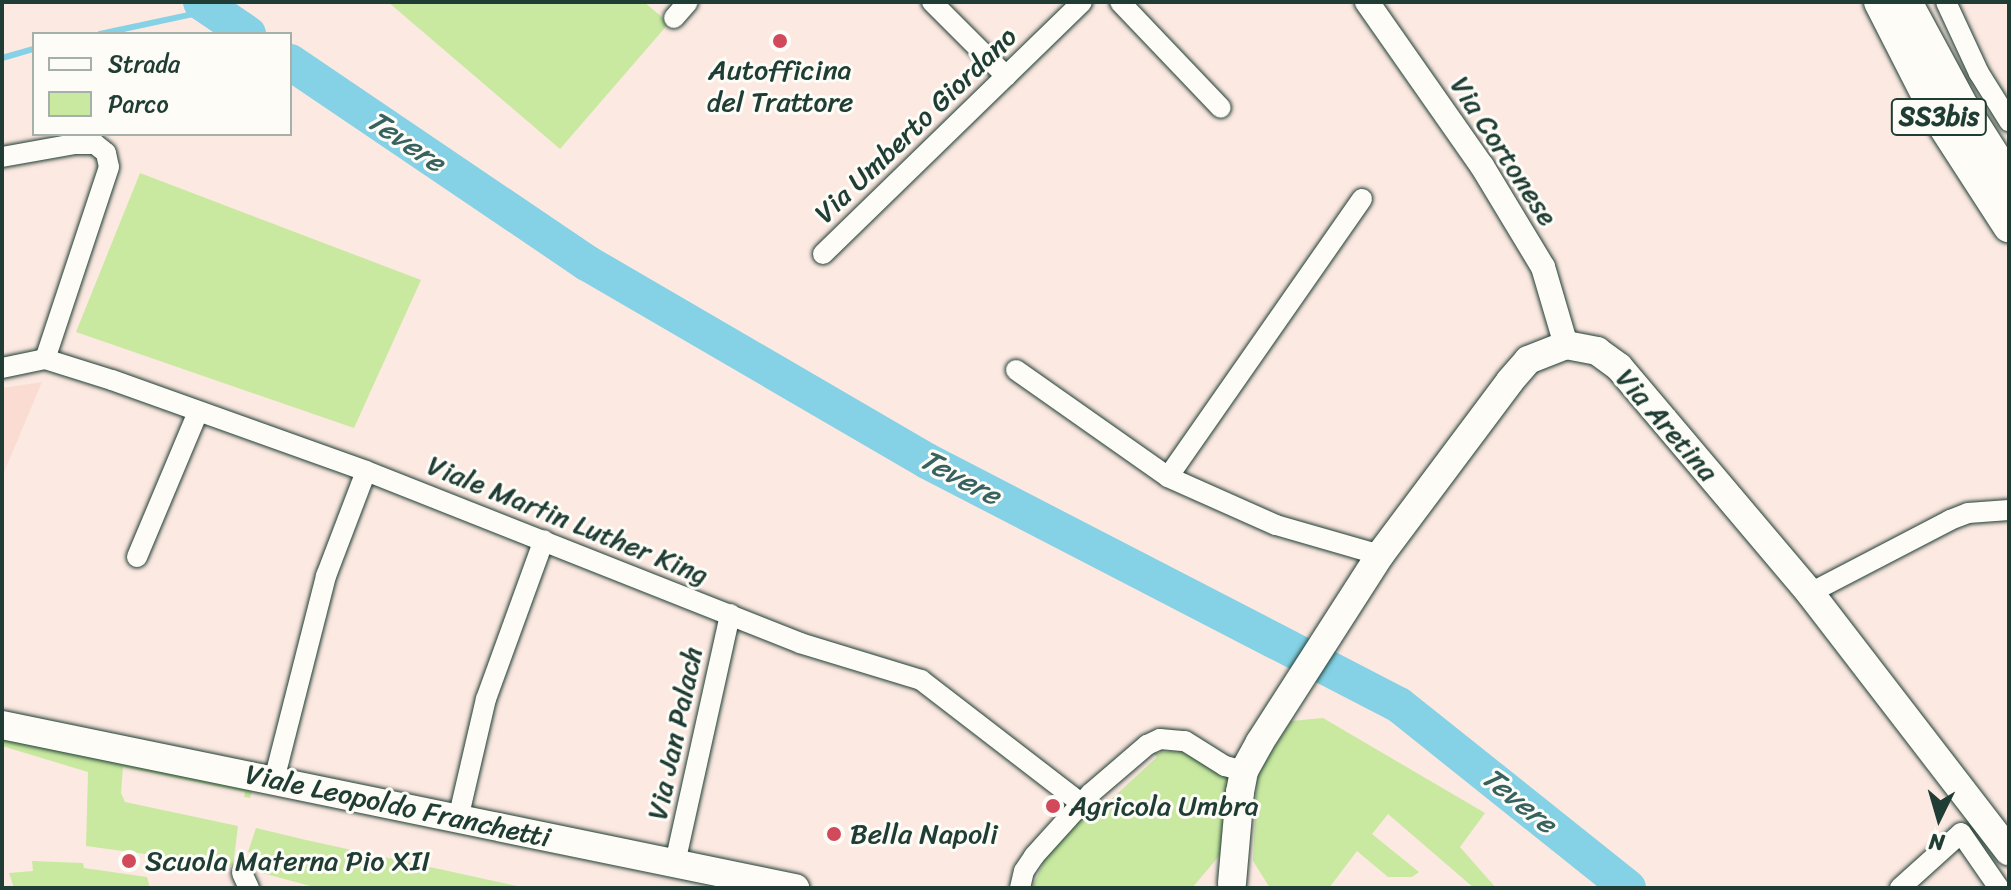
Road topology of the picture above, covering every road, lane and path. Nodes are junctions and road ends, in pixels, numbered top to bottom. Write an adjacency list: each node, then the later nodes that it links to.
1 (688, 2): 9 (street)
2 (932, 2): 10 (street)
3 (1082, 2): 10 (street, Via Umberto Giordano)
4 (1120, 2): 11 (street)
5 (1367, 2): 18 (street, Via Cortonese)
6 (1880, 2): 16 (highway, SS3bis)
7 (1906, 2): 14 (highway, SS3bis)
8 (1946, 2): 12 (street)
9 (674, 18)
10 (1006, 76): 17 (street, Via Umberto Giordano)
11 (1221, 108)
12 (2009, 121)
13 (2, 157): 19 (street)
14 (2009, 180)
15 (1362, 199): 24 (street)
16 (2009, 226)
17 (823, 254)
18 (1566, 345): 27 (main road); 29 (main road, Via Aretina)
19 (45, 359): 20 (street); 22 (street, Viale Martin Luther King)
20 (2, 368)
21 (1016, 370): 24 (street)
22 (198, 412): 23 (street, Viale Martin Luther King); 28 (street)
23 (366, 471): 26 (street, Viale Martin Luther King); 33 (street)
24 (1168, 477): 27 (street)
25 (2009, 510): 29 (street)
26 (544, 540): 30 (street, Viale Martin Luther King); 35 (street)
27 (1380, 555): 32 (main road)
28 (137, 557)
29 (1810, 593): 36 (main road, Via Aretina)
30 (730, 614): 34 (street, Viale Martin Luther King); 37 (street, Via Jan Palach)
31 (2, 725): 33 (main road, Viale Leopoldo Franchetti)
32 (1244, 771): 34 (street); 38 (main road)
33 (274, 780): 35 (main road, Viale Leopoldo Franchetti)
34 (1081, 803): 40 (street)
35 (458, 819): 37 (main road, Viale Leopoldo Franchetti)
36 (1993, 846): 41 (street); 42 (street)
37 (675, 863): 39 (main road, Viale Leopoldo Franchetti)
38 (1236, 886)
39 (795, 888)
40 (1020, 888)
41 (1900, 888)
42 (1999, 888)

